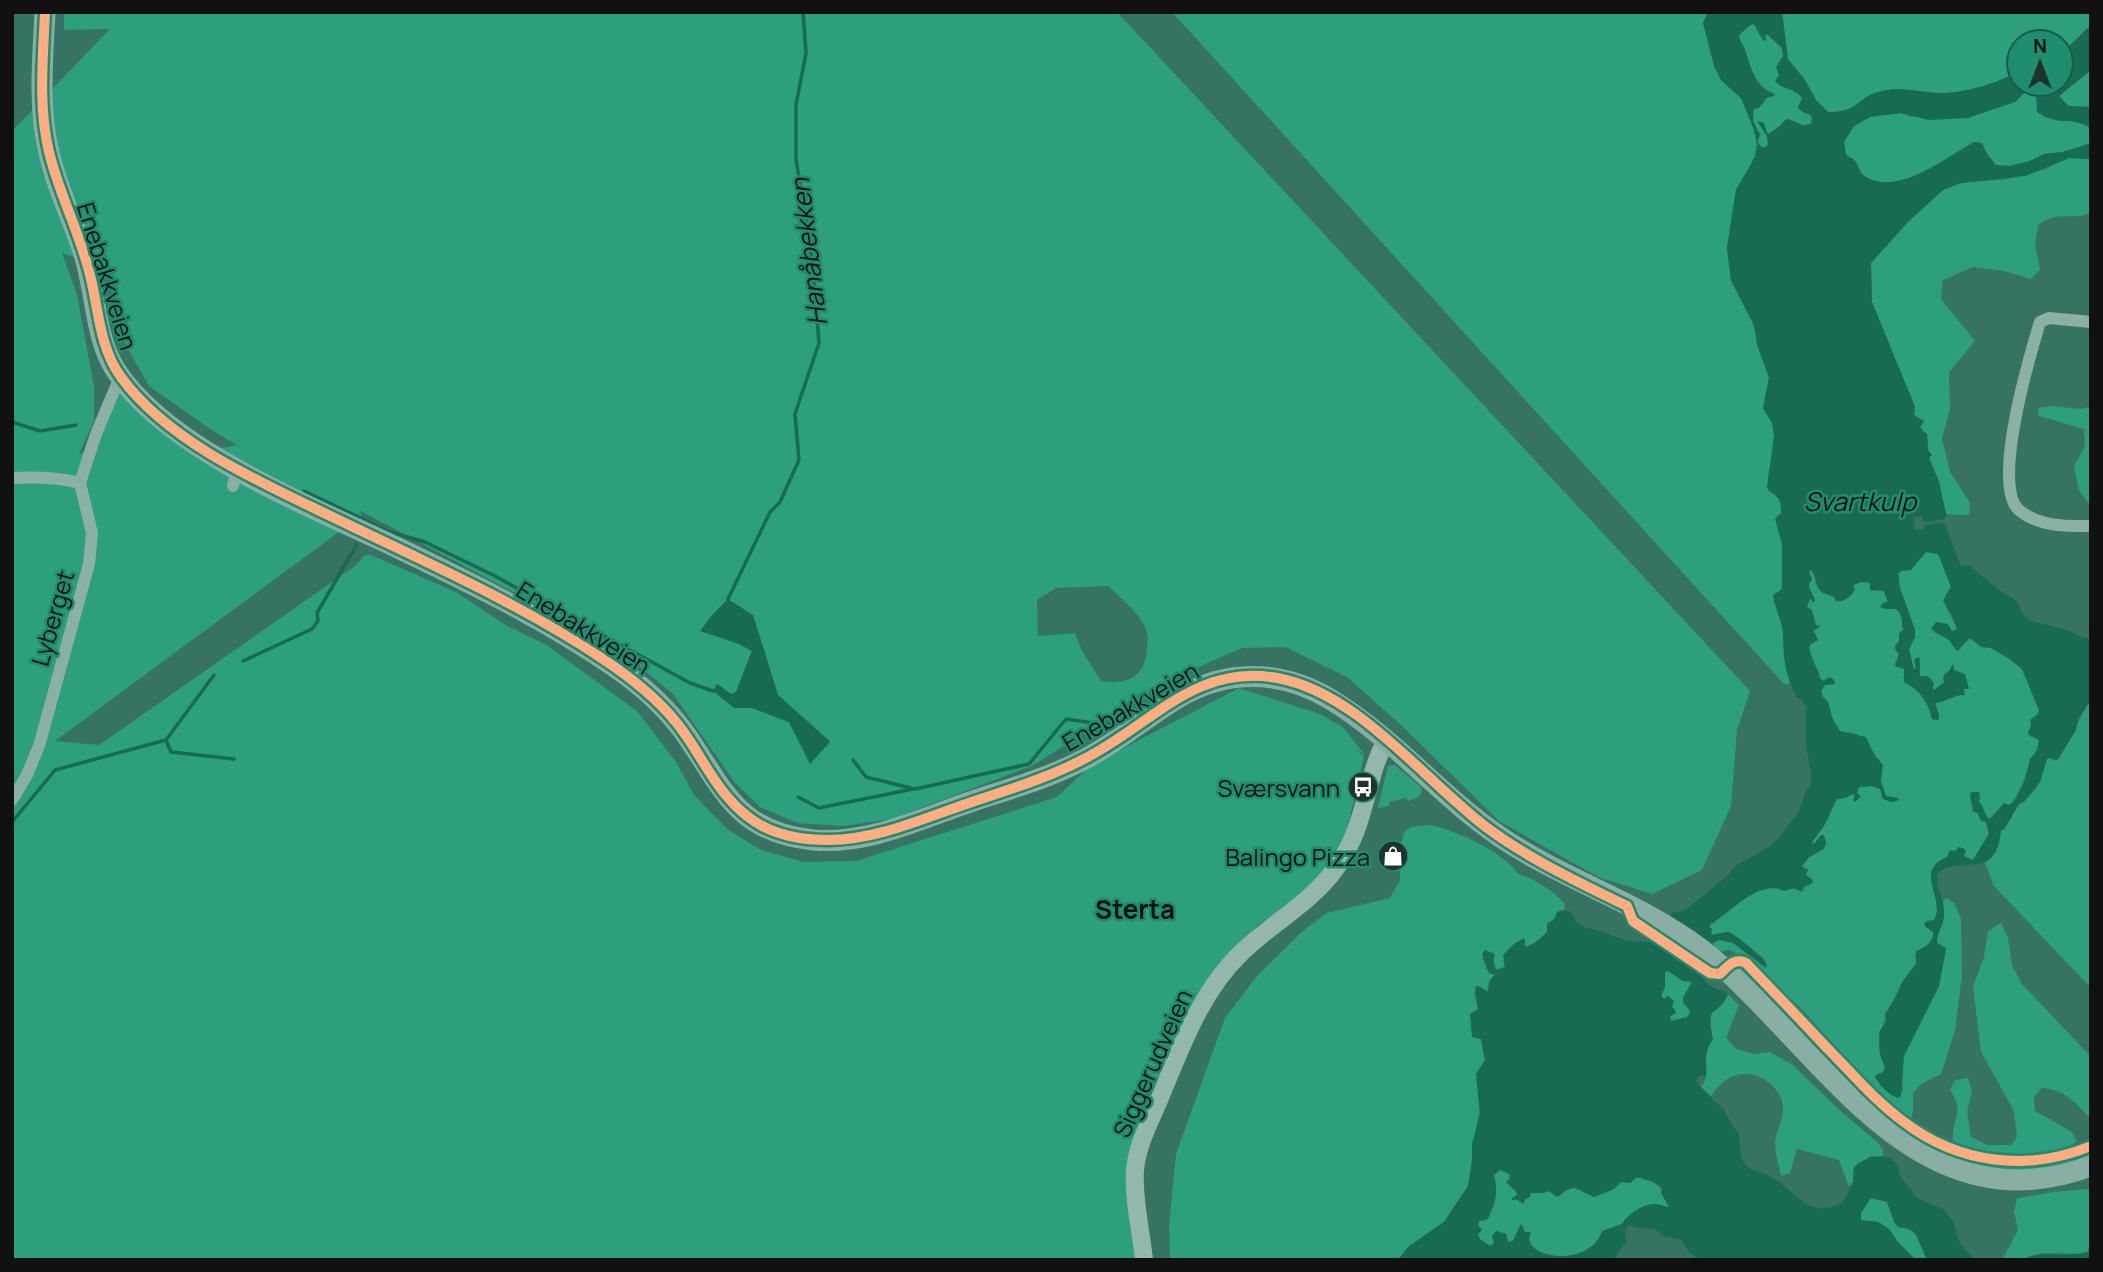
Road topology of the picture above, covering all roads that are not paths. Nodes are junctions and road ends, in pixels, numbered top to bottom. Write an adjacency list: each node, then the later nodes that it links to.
1 (45, 12): 3 (main road, Enebakkveien)
2 (2091, 321): 6 (street)
3 (120, 377): 5 (street); 7 (main road, Enebakkveien)
4 (12, 478): 5 (street)
5 (80, 483): 8 (street, Lyberget)
6 (2091, 526)
7 (1387, 740): 9 (main road, Enebakkveien); 10 (main road, Siggerudveien)
8 (12, 800)
9 (2091, 1166)
10 (1144, 1260)

